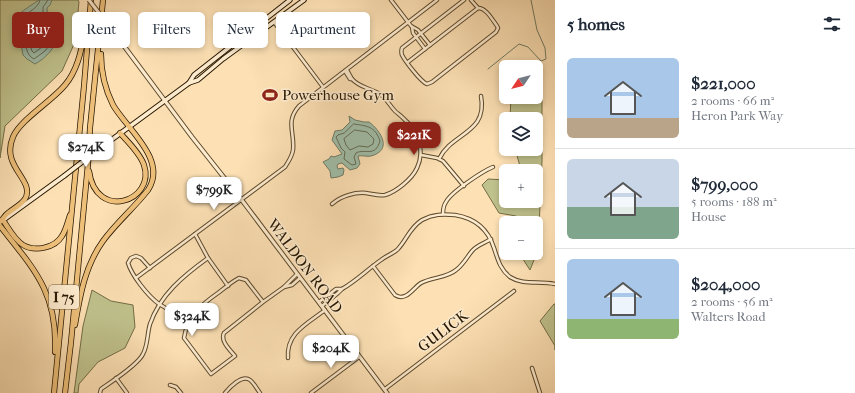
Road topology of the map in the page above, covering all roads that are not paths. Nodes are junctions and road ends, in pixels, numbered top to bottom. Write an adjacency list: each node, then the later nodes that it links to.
1 (90, 0): 12 (highway, I 75); 36 (street, WALDON ROAD, bridge)
2 (103, 0): 13 (highway, I 75)
3 (290, 0): 14 (main road)
4 (304, 0): 10 (main road)
5 (391, 0): 16 (street)
6 (437, 0): 16 (street)
7 (464, 0): 19 (street)
8 (471, 0): 11 (street)
9 (296, 1): 10 (main road)
10 (294, 7): 15 (main road)
11 (478, 8): 21 (street); 29 (street)
12 (90, 12)
13 (102, 12)
14 (268, 17)
15 (274, 22): 17 (main road); 34 (street)
16 (408, 22): 18 (street); 32 (street)
17 (268, 26)
18 (412, 27): 19 (street); 20 (street)
19 (421, 33): 20 (street); 21 (street)
20 (416, 37): 28 (street); 29 (street)
21 (430, 45): 28 (street)
22 (82, 48): 48 (highway)
23 (88, 48): 45 (highway, I 75)
24 (98, 48): 41 (highway, I 75)
25 (101, 48): 37 (highway)
26 (228, 48): 30 (main road)
27 (239, 48): 31 (main road)
28 (425, 49): 29 (street)
29 (408, 62)
30 (204, 67): 31 (main road); 33 (main road)
31 (208, 71): 33 (main road)
32 (346, 71): 34 (street); 39 (street)
33 (189, 83): 36 (main road)
34 (323, 88): 44 (street)
35 (481, 96): 40 (street)
36 (165, 101): 37 (main road); 44 (street, WALDON ROAD)
37 (129, 127): 38 (main road); 69 (highway)
38 (120, 133): 41 (highway); 48 (main road, bridge)
39 (421, 156): 40 (street); 46 (street)
40 (439, 159): 43 (street)
41 (88, 164): 69 (highway, I 75)
42 (493, 167): 43 (street)
43 (464, 186): 47 (street)
44 (241, 199): 50 (street); 55 (street, WALDON ROAD)
45 (73, 202): 48 (highway); 74 (highway, I 75)
46 (332, 204)
47 (443, 214): 51 (street); 53 (street)
48 (1, 221)
49 (0, 226): 74 (highway)
50 (195, 234): 52 (street); 54 (street)
51 (491, 239): 53 (street); 58 (street)
52 (208, 258): 59 (street); 65 (street)
53 (373, 266): 61 (street)
54 (150, 268): 56 (street); 56 (street)
55 (297, 274): 57 (street, WALDON ROAD); 60 (street)
56 (136, 278): 65 (street)
57 (300, 278): 60 (street); 64 (street, WALDON ROAD)
58 (555, 284)
59 (228, 286): 63 (street); 68 (street)
60 (284, 287): 63 (street)
61 (342, 289): 64 (street); 66 (street)
62 (514, 291): 76 (street, GULICK)
63 (263, 302): 68 (street)
64 (319, 302): 66 (street, WALDON ROAD)
65 (159, 304): 68 (street); 73 (street)
66 (322, 306): 67 (street, WALDON ROAD)
67 (325, 310): 70 (street, WALDON ROAD); 71 (street)
68 (190, 321)
69 (71, 342): 78 (highway, I 75)
70 (359, 357): 76 (street, WALDON ROAD); 84 (street)
71 (288, 358)
72 (532, 368): 86 (street)
73 (116, 378): 79 (street); 80 (street)
74 (55, 381): 77 (highway, I 75)
75 (170, 385): 81 (street)
76 (385, 389): 85 (street, WALDON ROAD)
77 (54, 393)
78 (65, 393)
79 (100, 393)
80 (127, 393)
81 (181, 393)
82 (225, 393): 83 (street)
83 (260, 393)
84 (311, 393)
85 (387, 393)
86 (540, 393)

